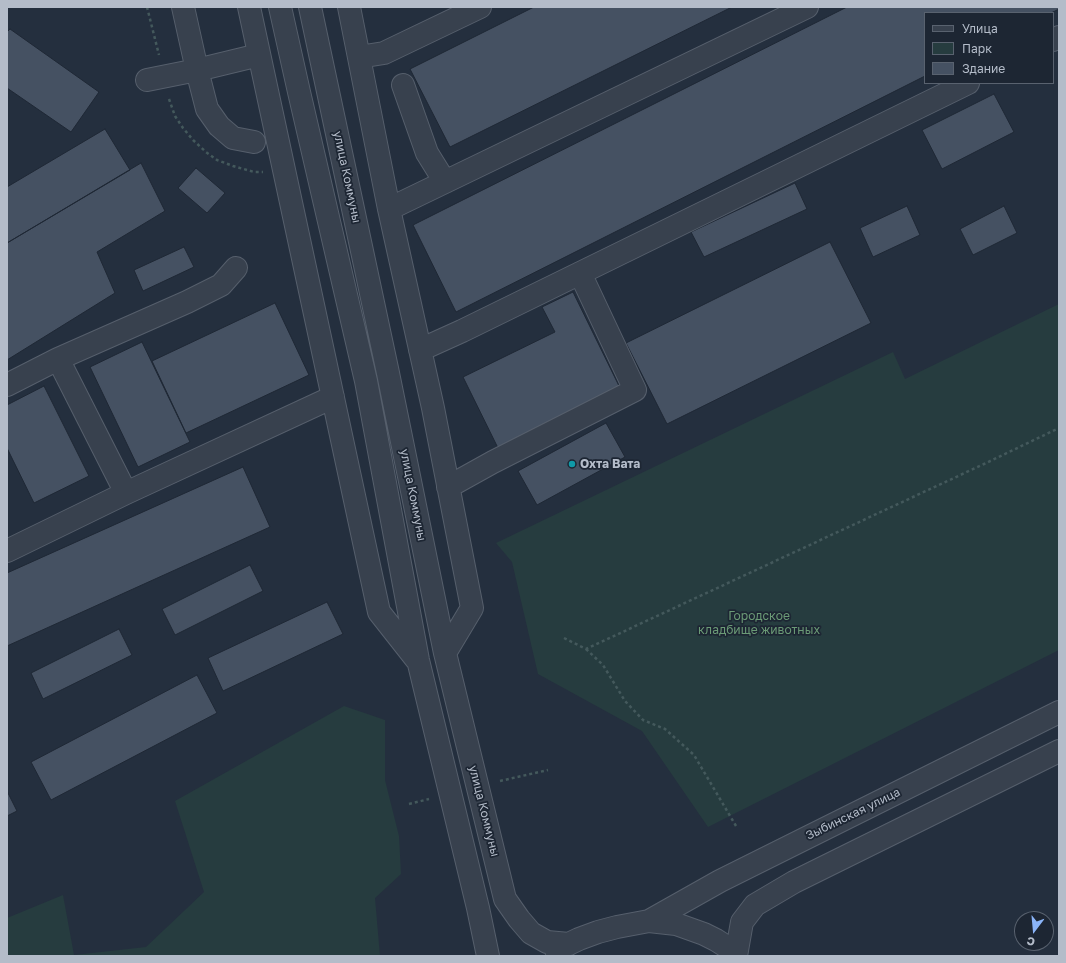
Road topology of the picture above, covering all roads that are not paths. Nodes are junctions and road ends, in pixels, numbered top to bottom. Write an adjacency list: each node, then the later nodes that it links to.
1 (183, 7): 11 (street)
2 (249, 7): 9 (street)
3 (280, 7): 28 (street)
4 (310, 7): 27 (street, улица Коммуны)
5 (349, 7): 10 (street)
6 (480, 7): 8 (street)
7 (807, 7): 16 (street)
8 (453, 13): 10 (street)
9 (259, 55): 11 (street); 23 (street)
10 (359, 57): 17 (street)
11 (197, 70): 12 (street); 15 (street)
12 (147, 80)
13 (966, 84): 19 (street)
14 (403, 85): 16 (street)
15 (254, 142)
16 (444, 182): 17 (street)
17 (389, 208): 20 (street)
18 (236, 268): 21 (street)
19 (580, 274): 20 (street); 24 (street)
20 (420, 350): 24 (street)
21 (58, 359): 22 (street); 25 (street)
22 (7, 384)
23 (333, 397): 25 (street); 28 (street)
24 (448, 486): 27 (street)
25 (126, 493): 26 (street)
26 (7, 551)
27 (444, 653): 32 (street, улица Коммуны)
28 (418, 660): 33 (street)
29 (1059, 712): 31 (street, Зыбинская улица)
30 (1059, 750): 35 (street)
31 (649, 921): 32 (street); 35 (street)
32 (569, 944): 34 (street)
33 (488, 956)
34 (547, 956)
35 (735, 956)

